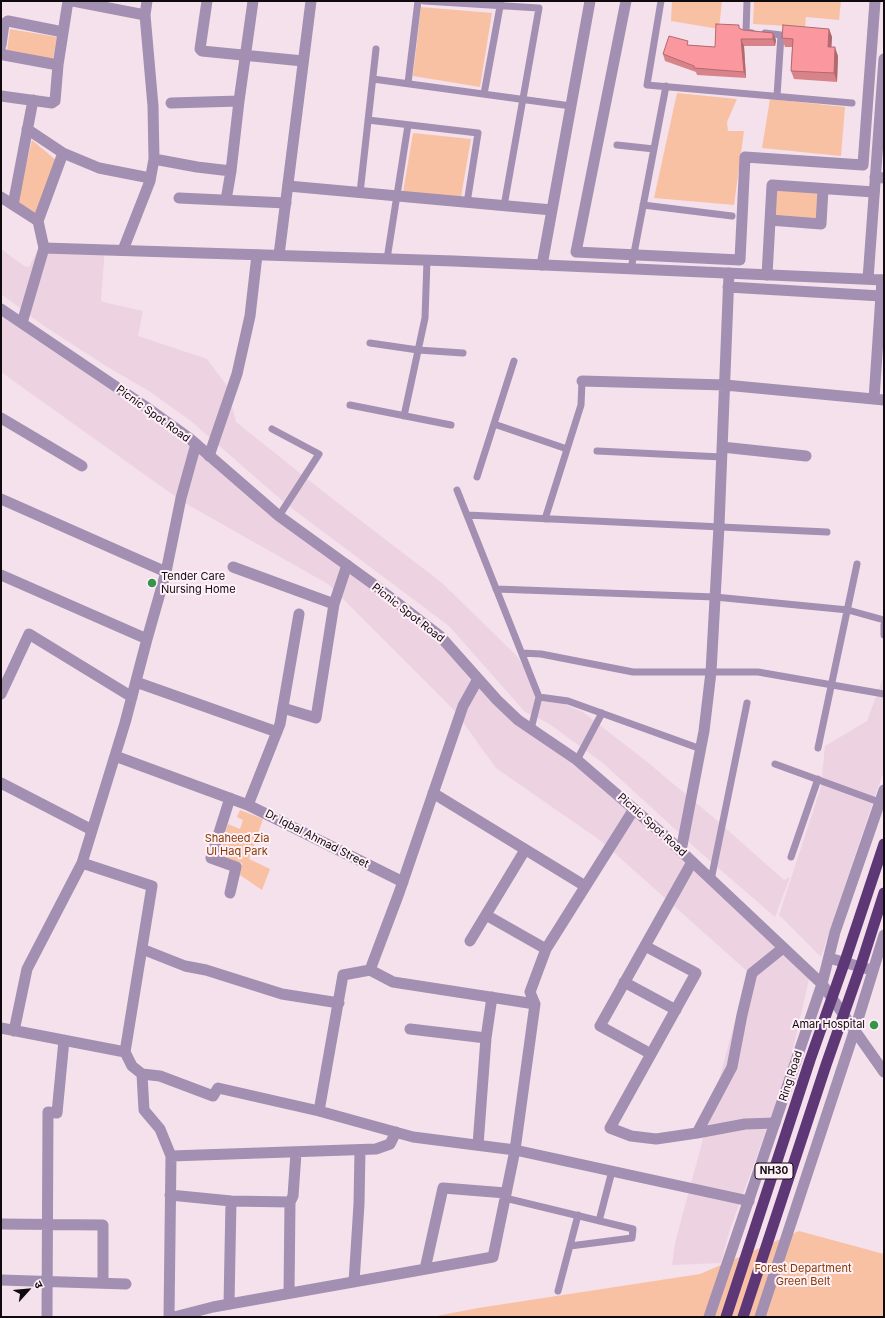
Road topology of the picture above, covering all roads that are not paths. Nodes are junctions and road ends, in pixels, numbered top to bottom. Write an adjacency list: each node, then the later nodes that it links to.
1 (68, 1): 16 (street)
2 (73, 1): 15 (street)
3 (147, 1): 15 (street)
4 (207, 1): 20 (street)
5 (254, 1): 20 (street)
6 (310, 1): 22 (street)
7 (418, 1): 25 (lane)
8 (424, 1): 14 (lane)
9 (590, 1): 35 (street)
10 (626, 1): 66 (street)
11 (661, 1): 26 (lane)
12 (747, 1): 29 (lane)
13 (875, 1): 66 (street)
14 (500, 3): 27 (lane); 30 (lane)
15 (145, 15): 42 (street)
16 (64, 32): 17 (street); 23 (street)
17 (1, 45)
18 (376, 49): 24 (lane)
19 (1, 52): 23 (street)
20 (246, 55): 22 (street); 32 (street)
21 (884, 59): 44 (street)
22 (303, 61): 46 (street)
23 (58, 65): 31 (street)
24 (373, 79): 25 (lane); 36 (lane)
25 (408, 83): 27 (lane)
26 (666, 86): 29 (lane); 40 (lane)
27 (484, 94): 30 (lane)
28 (1, 96): 31 (street)
29 (777, 96): 34 (lane)
30 (523, 99): 35 (lane); 57 (lane)
31 (33, 100): 38 (street)
32 (239, 101): 33 (street); 43 (street)
33 (171, 103)
34 (852, 103)
35 (571, 106): 59 (street)
36 (368, 120): 37 (lane); 49 (lane)
37 (408, 125): 50 (lane); 55 (lane)
38 (27, 129): 41 (street); 56 (street)
39 (617, 145): 40 (lane)
40 (654, 149): 58 (lane)
41 (63, 153): 45 (street); 62 (street)
42 (154, 159): 43 (street); 45 (street)
43 (231, 171): 53 (street)
44 (880, 177): 48 (street)
45 (150, 178): 64 (street)
46 (288, 186): 49 (street); 54 (street)
47 (823, 189): 48 (street); 61 (street); 61 (street)
48 (874, 192): 74 (street)
49 (360, 193): 50 (street)
50 (397, 196): 55 (street); 68 (lane)
51 (1, 197): 56 (street)
52 (179, 198): 53 (street)
53 (226, 200): 54 (street)
54 (286, 203): 67 (street)
55 (467, 203): 57 (street)
56 (13, 205): 62 (street)
57 (504, 206): 59 (street)
58 (643, 206): 60 (lane); 66 (lane)
59 (552, 210): 70 (street)
60 (732, 216)
61 (770, 220): 73 (street)
62 (38, 221): 63 (street)
63 (44, 248): 64 (street); 79 (street)
64 (123, 250): 65 (street)
65 (257, 255): 67 (street); 97 (street)
66 (633, 255): 71 (lane)
67 (279, 256): 68 (street)
68 (387, 259): 69 (street)
69 (427, 260): 70 (street); 81 (lane)
70 (542, 265): 71 (street)
71 (631, 269): 72 (street)
72 (729, 273): 73 (street); 76 (street)
73 (767, 275): 74 (street)
74 (868, 279): 75 (street)
75 (883, 280): 77 (street)
76 (728, 287): 77 (street); 85 (street)
77 (881, 296): 86 (street)
78 (1, 309): 79 (street, Picnic Spot Road)
79 (22, 323): 93 (street, Picnic Spot Road)
80 (370, 343): 81 (lane)
81 (418, 350): 82 (lane); 88 (lane)
82 (463, 353)
83 (514, 361): 90 (lane)
84 (582, 381): 85 (street); 94 (lane)
85 (725, 385): 86 (street); 96 (street)
86 (879, 399)
87 (350, 405): 88 (lane)
88 (404, 416): 91 (lane)
89 (1, 418): 99 (street)
90 (494, 424): 94 (lane); 100 (lane)
91 (451, 425)
92 (272, 429): 104 (lane)
93 (196, 444): 97 (street, Picnic Spot Road); 111 (street)
94 (567, 449): 105 (lane)
95 (597, 451): 96 (lane)
96 (722, 452): 98 (street); 106 (street)
97 (209, 456): 104 (street, Picnic Spot Road)
98 (806, 456)
99 (82, 466)
100 (477, 477)
101 (457, 490): 103 (lane)
102 (1, 499): 111 (street)
103 (467, 515): 105 (lane); 113 (lane)
104 (279, 516): 109 (street, Picnic Spot Road)
105 (545, 518): 106 (lane)
106 (719, 526): 107 (lane); 114 (street)
107 (827, 532)
108 (857, 564): 116 (lane)
109 (347, 565): 115 (street); 124 (street, Picnic Spot Road)
110 (233, 567): 115 (street)
111 (166, 572): 121 (street)
112 (1, 575): 121 (street)
113 (496, 589): 114 (lane); 122 (lane)
114 (715, 598): 116 (lane); 123 (street)
115 (334, 604): 132 (street)
116 (848, 610): 118 (lane); 126 (lane)
117 (299, 614): 132 (street)
118 (884, 620)
119 (884, 624): 120 (lane)
120 (884, 635)
121 (147, 639): 125 (street)
122 (522, 653): 123 (lane); 129 (lane)
123 (712, 672): 126 (lane); 137 (street)
124 (478, 679): 134 (street, Picnic Spot Road); 144 (street)
125 (136, 682): 130 (street); 135 (street)
126 (832, 685): 128 (lane); 136 (lane)
127 (1, 694): 130 (street)
128 (884, 694)
129 (539, 697): 133 (lane); 134 (lane)
130 (132, 698): 138 (street)
131 (748, 703): 156 (lane)
132 (283, 708): 135 (street)
133 (602, 713): 137 (lane); 139 (lane)
134 (531, 729): 139 (street, Picnic Spot Road)
135 (277, 732): 147 (street)
136 (818, 748)
137 (701, 749): 152 (street)
138 (115, 756): 145 (street, Dr Iqbal Ahmad Street); 149 (street)
139 (577, 760): 148 (street, Picnic Spot Road)
140 (776, 764): 141 (lane)
141 (818, 779): 146 (lane); 153 (lane)
142 (1, 783): 149 (street)
143 (884, 790): 146 (street)
144 (433, 793): 151 (street); 157 (street)
145 (230, 798): 147 (street, Dr Iqbal Ahmad Street); 159 (street)
146 (880, 802): 168 (street)
147 (248, 805): 157 (street, Dr Iqbal Ahmad Street)
148 (634, 809): 152 (street, Picnic Spot Road); 158 (street)
149 (92, 830): 155 (street)
150 (884, 844): 220 (highway, Ring Road / NH30)
151 (525, 850): 158 (street); 161 (street)
152 (681, 851): 154 (street, Picnic Spot Road)
153 (791, 857)
154 (692, 862): 156 (street, Picnic Spot Road); 164 (street)
155 (82, 863): 166 (street); 180 (street)
156 (711, 880): 165 (street, Picnic Spot Road)
157 (403, 882): 169 (street)
158 (585, 886): 167 (street)
159 (230, 893)
160 (884, 893): 221 (highway, NH30)
161 (486, 915): 163 (street); 167 (street)
162 (884, 935): 170 (street)
163 (470, 941)
164 (644, 946): 171 (street); 176 (street)
165 (784, 948): 172 (street, Picnic Spot Road); 190 (street)
166 (142, 949): 174 (street); 183 (street)
167 (546, 949): 175 (street)
168 (829, 958): 170 (street); 172 (street)
169 (370, 970): 173 (street); 174 (street)
170 (873, 971): 179 (street)
171 (624, 982): 176 (street); 184 (street)
172 (822, 984): 179 (street, Picnic Spot Road); 188 (street)
173 (492, 997): 175 (street); 181 (street)
174 (339, 1003): 187 (street)
175 (535, 1004): 193 (street)
176 (676, 1010): 184 (street)
177 (1, 1028): 180 (street)
178 (410, 1029): 181 (street)
179 (855, 1030): 185 (street); 222 (street)
180 (14, 1031): 182 (street)
181 (486, 1038): 191 (street)
182 (64, 1040): 183 (street); 205 (street)
183 (125, 1052): 186 (street)
184 (650, 1054): 190 (street)
185 (884, 1072)
186 (142, 1074): 187 (street); 195 (street)
187 (319, 1111): 189 (street)
188 (775, 1123): 190 (street); 200 (street)
189 (396, 1132): 191 (street); 192 (street)
190 (697, 1133)
191 (478, 1145): 193 (street)
192 (360, 1150): 194 (street); 210 (street)
193 (515, 1150): 196 (street); 198 (street)
194 (296, 1152): 195 (street); 201 (street)
195 (171, 1156): 197 (street)
196 (612, 1171): 200 (street); 203 (lane)
197 (170, 1194): 199 (street); 217 (street)
198 (506, 1196): 202 (lane); 207 (street); 207 (street)
199 (231, 1201): 201 (street); 215 (street)
200 (749, 1201): 219 (street)
201 (290, 1202): 214 (street)
202 (578, 1216): 203 (lane); 206 (lane)
203 (599, 1221): 206 (lane)
204 (1, 1224): 205 (street)
205 (48, 1224): 209 (street); 211 (street)
206 (570, 1246): 213 (lane)
207 (425, 1269): 210 (street)
208 (1, 1280): 209 (street)
209 (47, 1281): 211 (street); 216 (street)
210 (354, 1282): 214 (street)
211 (103, 1283): 212 (street)
212 (126, 1284)
213 (558, 1291)
214 (289, 1293): 215 (street)
215 (229, 1304): 218 (street)
216 (47, 1317)
217 (169, 1317)
218 (174, 1317)
219 (709, 1317)
220 (726, 1317)
221 (743, 1317)
222 (760, 1317)

